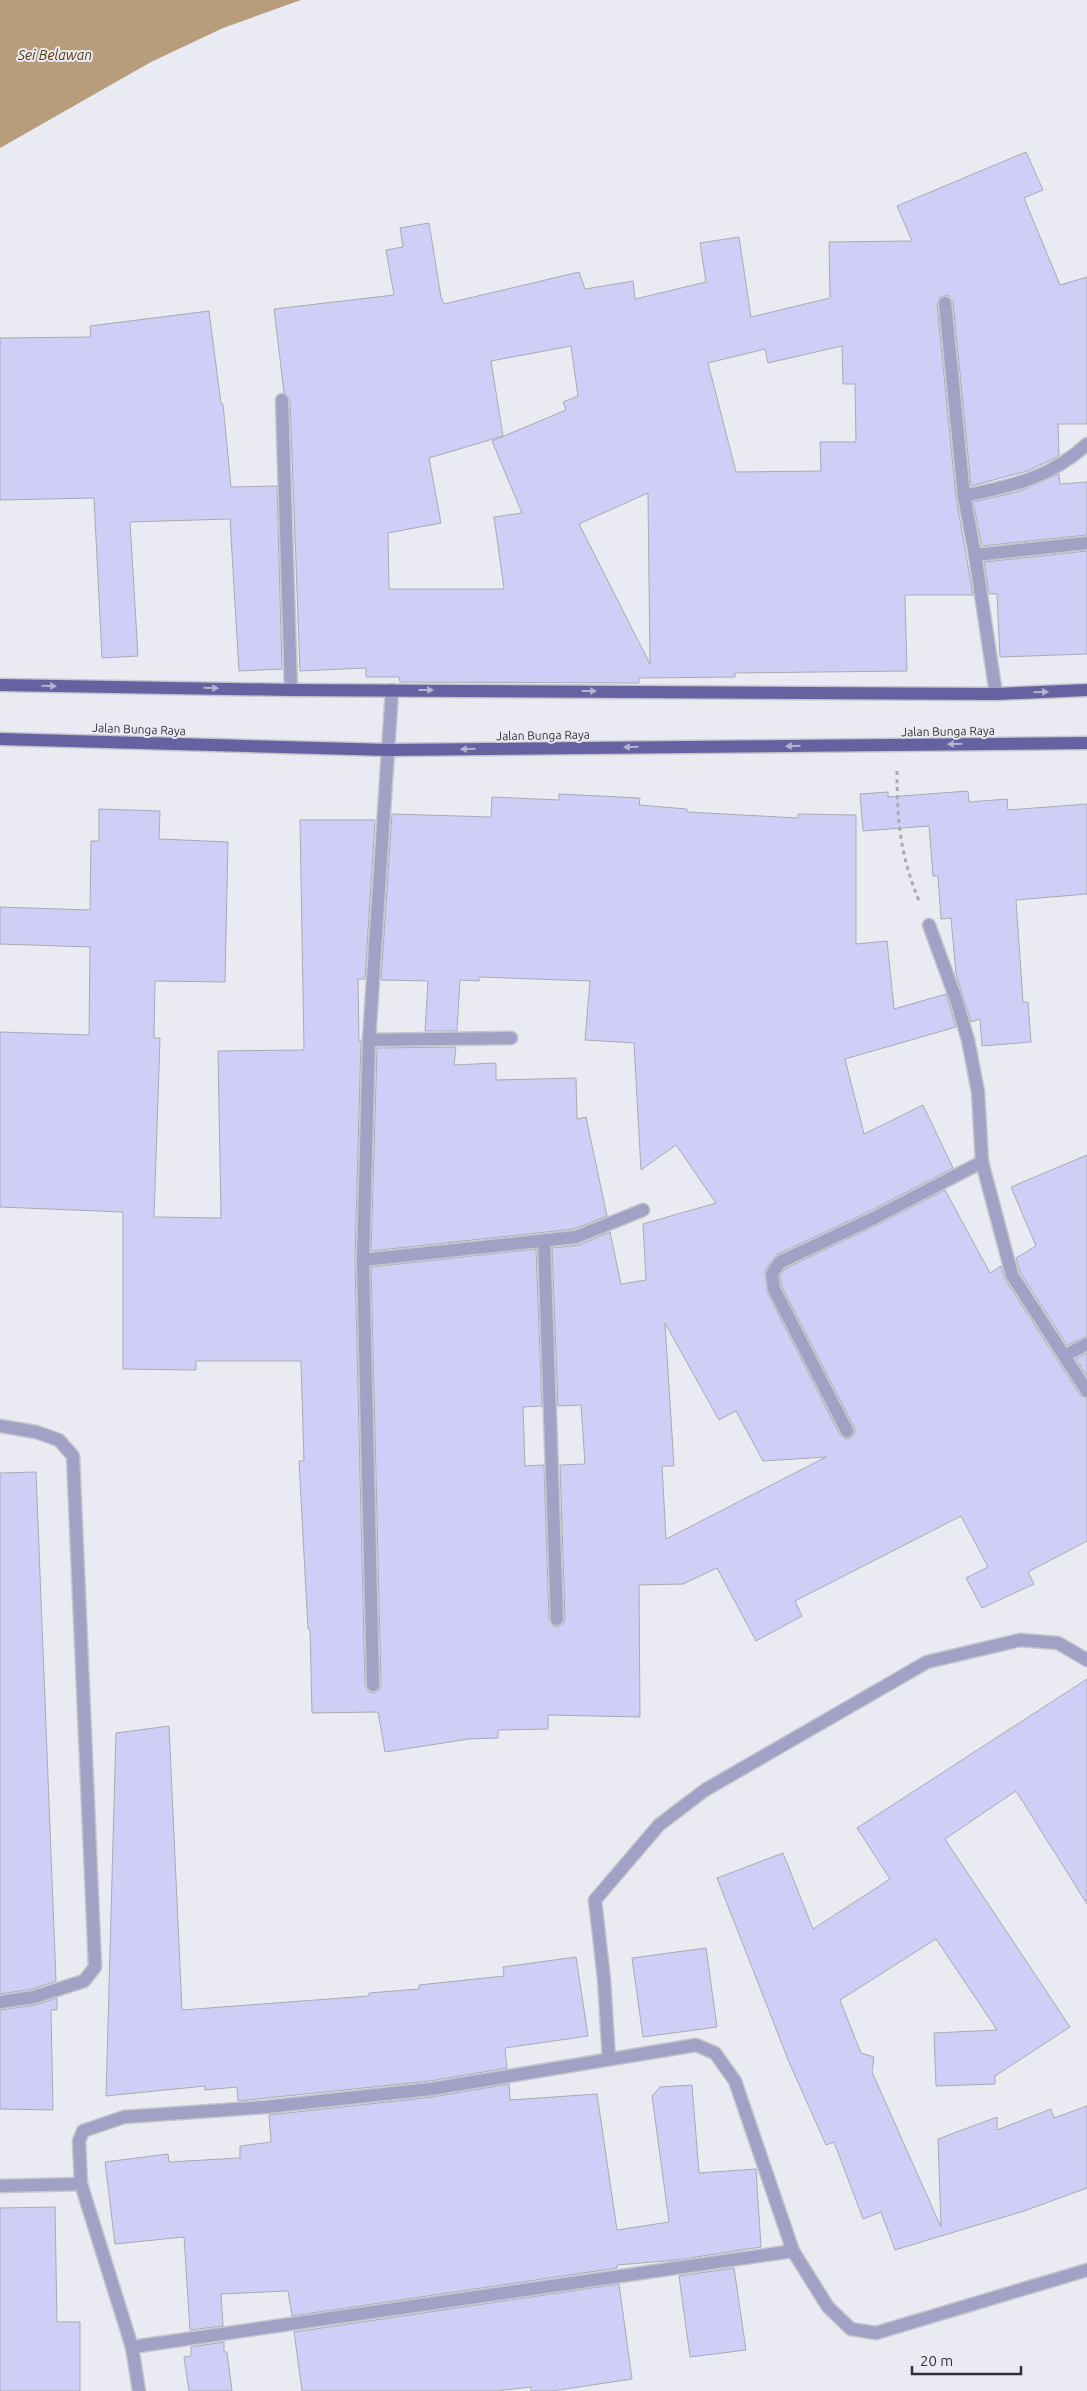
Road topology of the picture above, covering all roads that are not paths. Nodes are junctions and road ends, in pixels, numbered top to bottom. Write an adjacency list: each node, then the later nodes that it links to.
1 (945, 303): 4 (street)
2 (282, 400): 8 (street)
3 (1087, 444): 4 (street)
4 (964, 496): 6 (street)
5 (1087, 543): 6 (street)
6 (975, 555): 11 (street)
7 (0, 685): 8 (main road, one-way to 8)
8 (291, 690): 9 (main road)
9 (392, 690): 11 (main road, one-way to 11); 14 (street)
10 (1087, 690): 11 (main road, one-way to 10)
11 (996, 694)
12 (0, 739): 14 (main road, Jalan Bunga Raya)
13 (1087, 743): 14 (main road, Jalan Bunga Raya, one-way to 14)
14 (388, 750): 17 (street)
15 (929, 925): 18 (street)
16 (511, 1038): 17 (street)
17 (369, 1040): 21 (street)
18 (982, 1162): 23 (street); 26 (street)
19 (643, 1210): 20 (street)
20 (544, 1241): 21 (street); 27 (street)
21 (363, 1260): 29 (street)
22 (1087, 1344): 23 (street)
23 (1066, 1355): 24 (street)
24 (1087, 1390)
25 (0, 1426): 30 (street)
26 (847, 1431)
27 (557, 1619)
28 (1087, 1660): 31 (street)
29 (373, 1685)
30 (0, 2002)
31 (609, 2059): 32 (street); 34 (street)
32 (80, 2184): 33 (street); 36 (street)
33 (0, 2186)
34 (793, 2251): 35 (street); 36 (street)
35 (1087, 2270)
36 (132, 2347): 37 (street)
37 (139, 2391)

